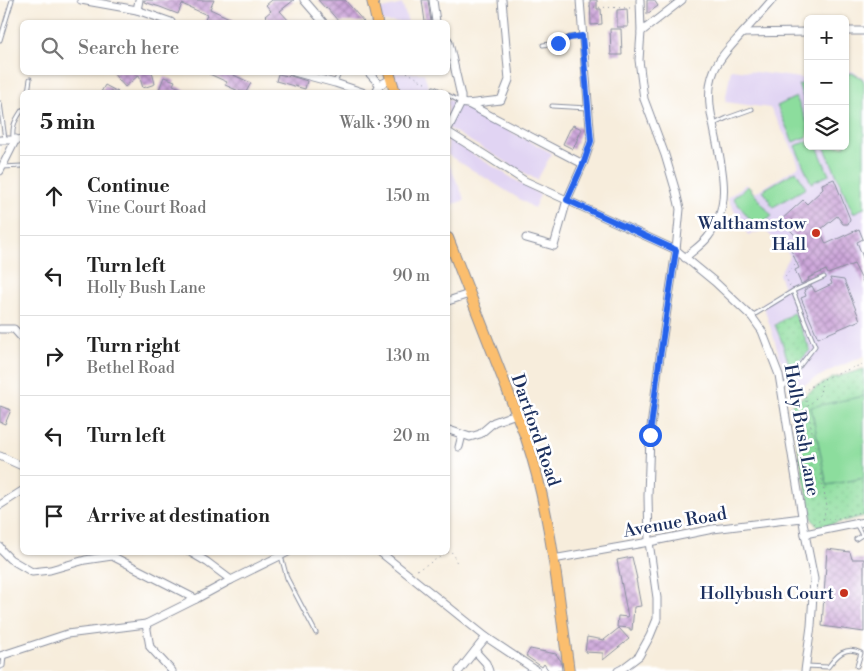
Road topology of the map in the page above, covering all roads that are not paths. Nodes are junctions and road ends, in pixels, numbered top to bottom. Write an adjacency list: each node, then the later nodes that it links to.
1 (12, 0): 23 (lane)
2 (81, 0): 12 (street)
3 (139, 0): 12 (street)
4 (304, 0): 14 (street)
5 (372, 0): 15 (main road)
6 (433, 0): 16 (street)
7 (502, 0): 40 (street)
8 (682, 0): 19 (street)
9 (772, 0): 21 (street)
10 (580, 4): 22 (street)
11 (640, 4): 19 (street)
12 (137, 10): 13 (street)
13 (164, 20)
14 (321, 20)
15 (377, 20)
16 (436, 20)
17 (849, 31): 18 (street)
18 (864, 31)
19 (641, 32): 55 (street)
20 (804, 32): 21 (street)
21 (743, 33): 45 (street)
22 (582, 36): 24 (lane); 42 (street)
23 (0, 40)
24 (544, 45)
25 (450, 47): 40 (street)
26 (305, 75): 31 (street)
27 (339, 75): 31 (lane)
28 (370, 75): 33 (street)
29 (390, 76): 33 (street); 36 (main road)
30 (30, 79): 34 (lane)
31 (335, 83): 35 (street)
32 (434, 88): 37 (lane)
33 (378, 89)
34 (28, 90)
35 (356, 90)
36 (394, 90)
37 (438, 90)
38 (450, 96): 40 (lane)
39 (0, 103): 48 (lane)
40 (464, 103): 46 (street); 49 (street)
41 (552, 106): 42 (lane)
42 (589, 108): 49 (street)
43 (752, 110): 45 (lane)
44 (20, 113): 48 (lane)
45 (713, 124): 56 (street)
46 (450, 128)
47 (450, 132): 52 (street, Holly Bush Lane)
48 (11, 140): 51 (street)
49 (582, 164): 52 (street)
50 (20, 166): 51 (lane)
51 (1, 169)
52 (567, 200): 53 (street); 55 (street, Holly Bush Lane)
53 (526, 238)
54 (450, 243): 59 (main road, Dartford Road)
55 (676, 250): 56 (street, Holly Bush Lane); 79 (street)
56 (685, 258): 61 (street, Holly Bush Lane)
57 (824, 277): 58 (lane)
58 (793, 291): 61 (lane); 64 (lane)
59 (469, 294): 60 (street); 65 (main road, Dartford Road)
60 (450, 300)
61 (752, 317): 64 (street, Holly Bush Lane)
62 (0, 329): 63 (street)
63 (20, 336)
64 (782, 389): 73 (street, Holly Bush Lane)
65 (516, 414): 67 (street); 85 (main road, Dartford Road)
66 (450, 430): 67 (street)
67 (462, 435): 68 (street)
68 (459, 447)
69 (0, 456): 70 (street)
70 (20, 465)
71 (20, 492): 72 (street)
72 (0, 505)
73 (802, 518): 76 (street, Holly Bush Lane); 79 (street, Avenue Road)
74 (864, 522): 75 (street)
75 (856, 524): 76 (street); 77 (lane)
76 (804, 530): 95 (street, Holly Bush Lane)
77 (863, 535): 78 (lane)
78 (856, 539)
79 (649, 542): 85 (street, Avenue Road); 101 (street)
80 (0, 546): 87 (street)
81 (196, 555): 86 (street)
82 (282, 555): 86 (street)
83 (284, 555): 89 (lane)
84 (384, 555): 90 (street)
85 (553, 559): 100 (main road, Dartford Road)
86 (231, 580): 87 (street)
87 (196, 600): 88 (street)
88 (146, 624): 92 (street); 96 (street)
89 (316, 633)
90 (486, 638): 91 (street); 99 (street)
91 (475, 650): 97 (street); 98 (street)
92 (2, 656): 94 (lane)
93 (857, 666): 95 (lane)
94 (0, 667)
95 (805, 669)
96 (172, 671)
97 (459, 671)
98 (489, 671)
99 (537, 671)
100 (569, 671)
101 (618, 671)

